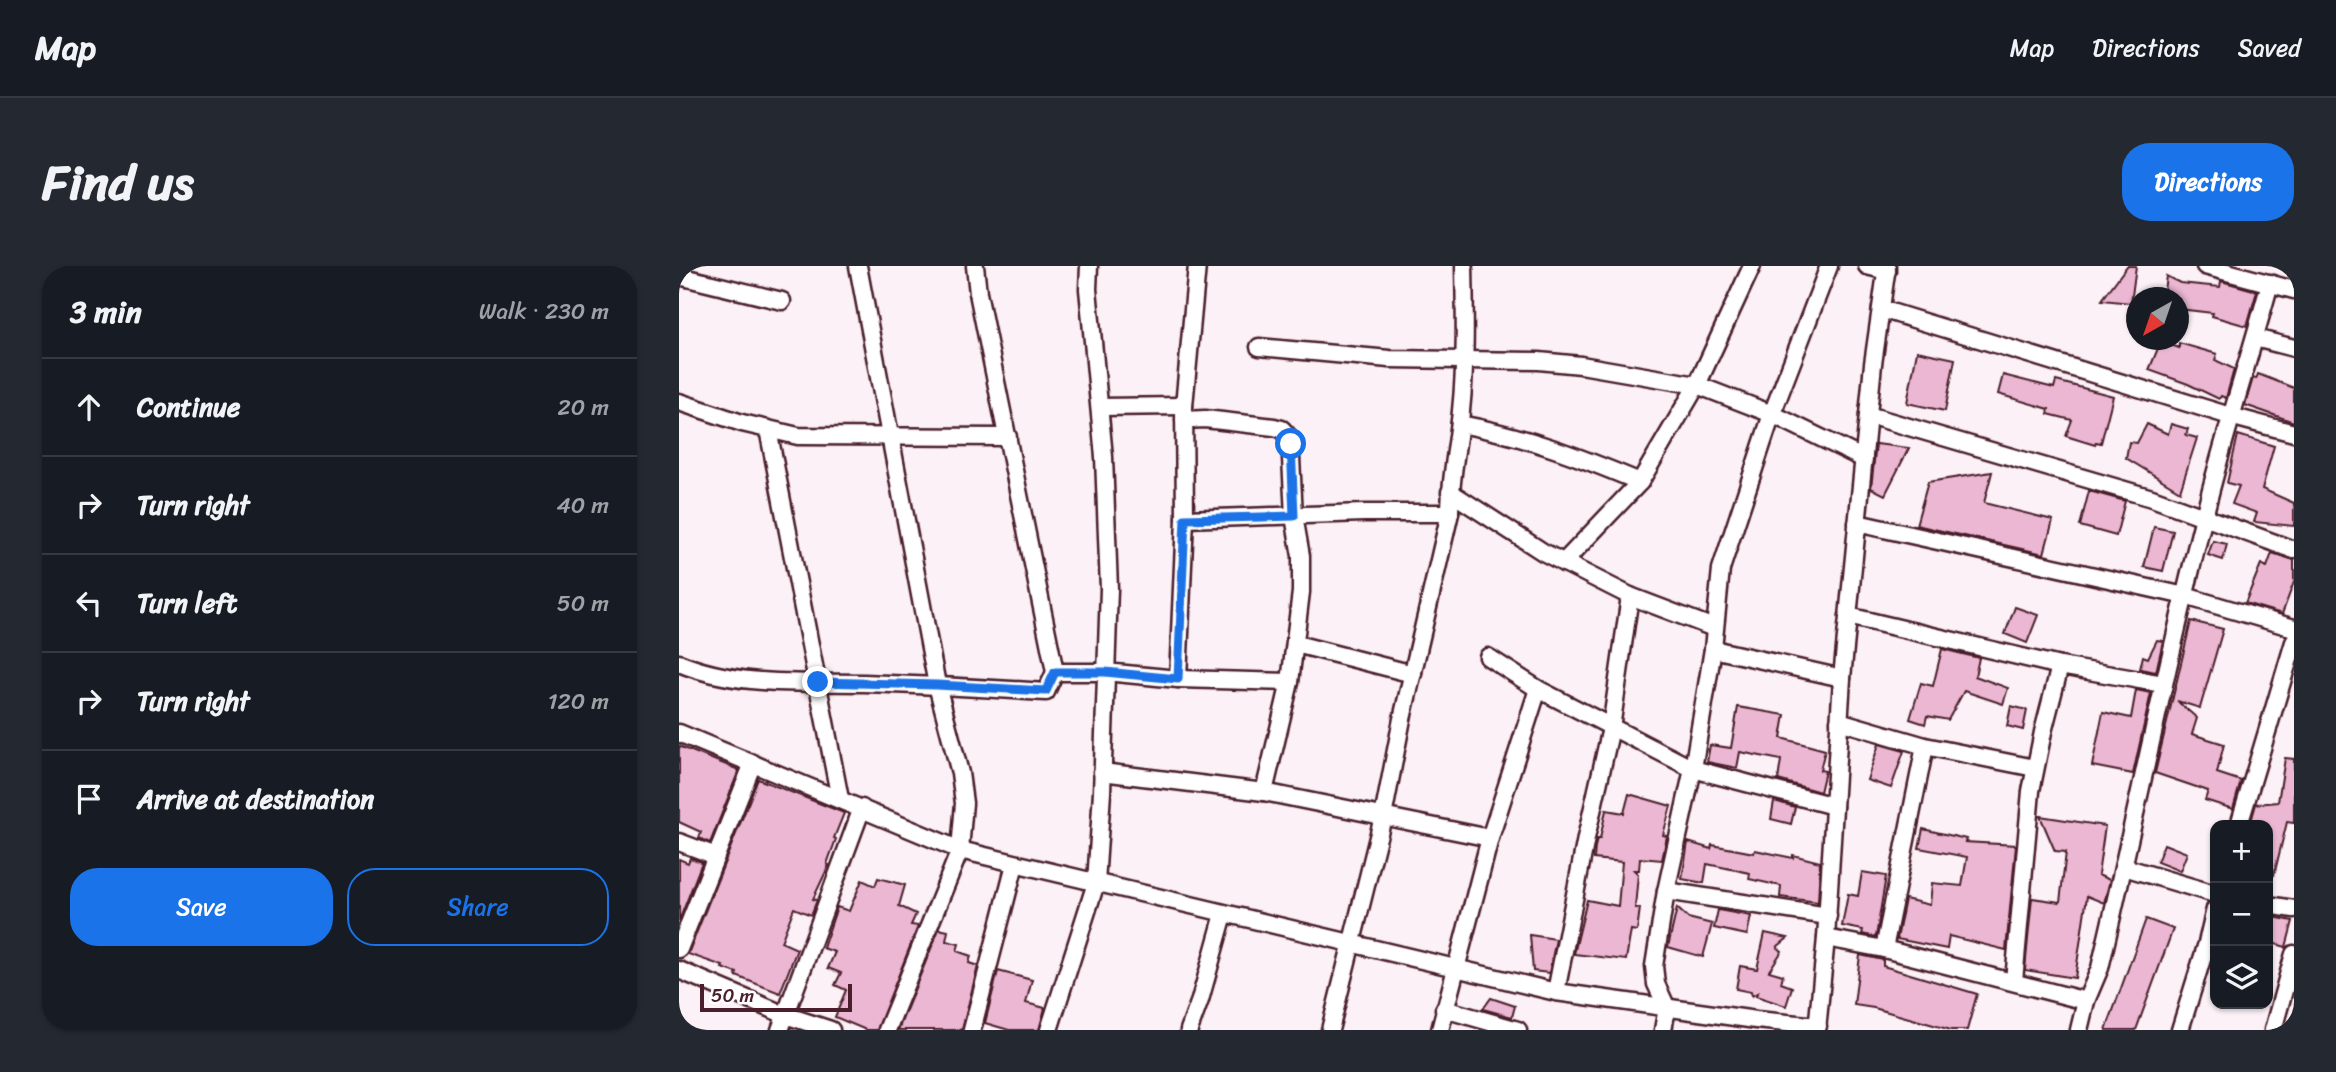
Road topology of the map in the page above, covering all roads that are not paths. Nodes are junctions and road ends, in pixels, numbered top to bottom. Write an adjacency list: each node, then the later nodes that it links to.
1 (858, 266): 30 (street)
2 (975, 266): 31 (street)
3 (1089, 266): 22 (street)
4 (1197, 266): 23 (street)
5 (1464, 266): 19 (street)
6 (1752, 266): 20 (street)
7 (1829, 266): 24 (street)
8 (1867, 266): 10 (street)
9 (2205, 266): 12 (street)
10 (1887, 269): 15 (street)
11 (679, 276): 14 (street)
12 (2270, 283): 13 (street); 16 (street)
13 (2294, 290)
14 (782, 301)
15 (1881, 309): 25 (street); 26 (street)
16 (2255, 338): 18 (street); 26 (street)
17 (1259, 348): 19 (street)
18 (2294, 348)
19 (1466, 362): 20 (street); 27 (street)
20 (1697, 386): 24 (street); 33 (street)
21 (679, 402): 28 (street)
22 (1100, 407): 23 (street); 54 (street)
23 (1184, 413): 36 (street); 38 (street)
24 (1772, 414): 32 (street); 45 (street)
25 (1868, 415): 32 (street); 37 (street)
26 (2230, 416): 29 (street); 37 (street)
27 (1460, 424): 33 (street); 34 (street)
28 (768, 429): 30 (street); 58 (street)
29 (2294, 433)
30 (890, 437): 31 (street); 61 (street)
31 (1008, 437): 53 (street)
32 (1864, 459): 39 (street)
33 (1640, 481): 41 (street)
34 (1450, 492): 35 (street); 41 (street)
35 (1450, 513): 36 (street); 55 (street)
36 (1294, 516): 38 (street); 48 (street)
37 (2204, 516): 40 (street); 43 (street)
38 (1185, 519): 57 (street)
39 (1857, 523): 43 (street); 44 (street)
40 (2294, 550)
41 (1563, 563): 42 (street)
42 (1630, 596): 45 (street); 64 (street)
43 (2185, 596): 46 (street); 60 (street)
44 (1848, 616): 52 (street); 56 (street)
45 (1714, 628): 49 (street)
46 (2294, 628)
47 (2294, 642): 76 (street)
48 (1296, 644): 55 (street); 59 (street)
49 (1713, 649): 56 (street); 69 (street)
50 (1488, 657): 62 (street)
51 (679, 663): 58 (street)
52 (2060, 666): 60 (street); 68 (street)
53 (1055, 672): 54 (street); 61 (street)
54 (1105, 672): 57 (street); 70 (street)
55 (1413, 674): 75 (street)
56 (1842, 678): 63 (street)
57 (1178, 679): 59 (street)
58 (818, 682): 61 (street); 72 (street)
59 (1290, 682): 71 (street)
60 (2163, 684): 82 (street)
61 (937, 685): 79 (street)
62 (1538, 689): 64 (street); 77 (street)
63 (1839, 721): 66 (street); 73 (street)
64 (1611, 728): 69 (street); 99 (street)
65 (679, 733): 67 (street)
66 (1925, 746): 68 (street); 94 (street)
67 (753, 763): 72 (street); 80 (street)
68 (2035, 768): 98 (street)
69 (1693, 769): 73 (street); 84 (street)
70 (1102, 772): 71 (street); 83 (street)
71 (1264, 792): 75 (street)
72 (839, 799): 74 (street)
73 (1834, 806): 89 (street)
74 (862, 808): 79 (street); 103 (street)
75 (1383, 817): 77 (street); 92 (street)
76 (2241, 820)
77 (1490, 838): 96 (street)
78 (679, 842): 80 (street)
79 (960, 850): 81 (street); 106 (street)
80 (716, 856): 93 (street)
81 (1015, 864): 83 (street); 107 (street)
82 (2124, 867): 85 (street); 100 (street)
83 (1096, 883): 88 (street); 108 (street)
84 (1666, 891): 89 (street); 101 (street)
85 (2210, 893)
86 (2273, 906): 87 (street)
87 (2294, 909)
88 (1224, 914): 92 (street); 109 (street)
89 (1828, 916): 91 (street)
90 (2210, 930): 115 (street)
91 (1826, 938): 94 (street); 104 (street)
92 (1351, 944): 96 (street); 110 (street)
93 (679, 949)
94 (1884, 949): 98 (street)
95 (2294, 954): 116 (street)
96 (1457, 968): 99 (street); 102 (street)
97 (679, 970): 103 (street)
98 (2014, 981): 100 (street)
99 (1556, 992): 101 (street)
100 (2086, 1001): 114 (street)
101 (1667, 1008): 104 (street); 113 (street)
102 (1444, 1009): 111 (street); 112 (street)
103 (783, 1023): 105 (street)
104 (1817, 1028)
105 (831, 1030)
106 (887, 1030)
107 (972, 1030)
108 (1049, 1030)
109 (1189, 1030)
110 (1330, 1030)
111 (1440, 1030)
112 (1518, 1030)
113 (1663, 1030)
114 (2079, 1030)
115 (2180, 1030)
116 (2273, 1030)

